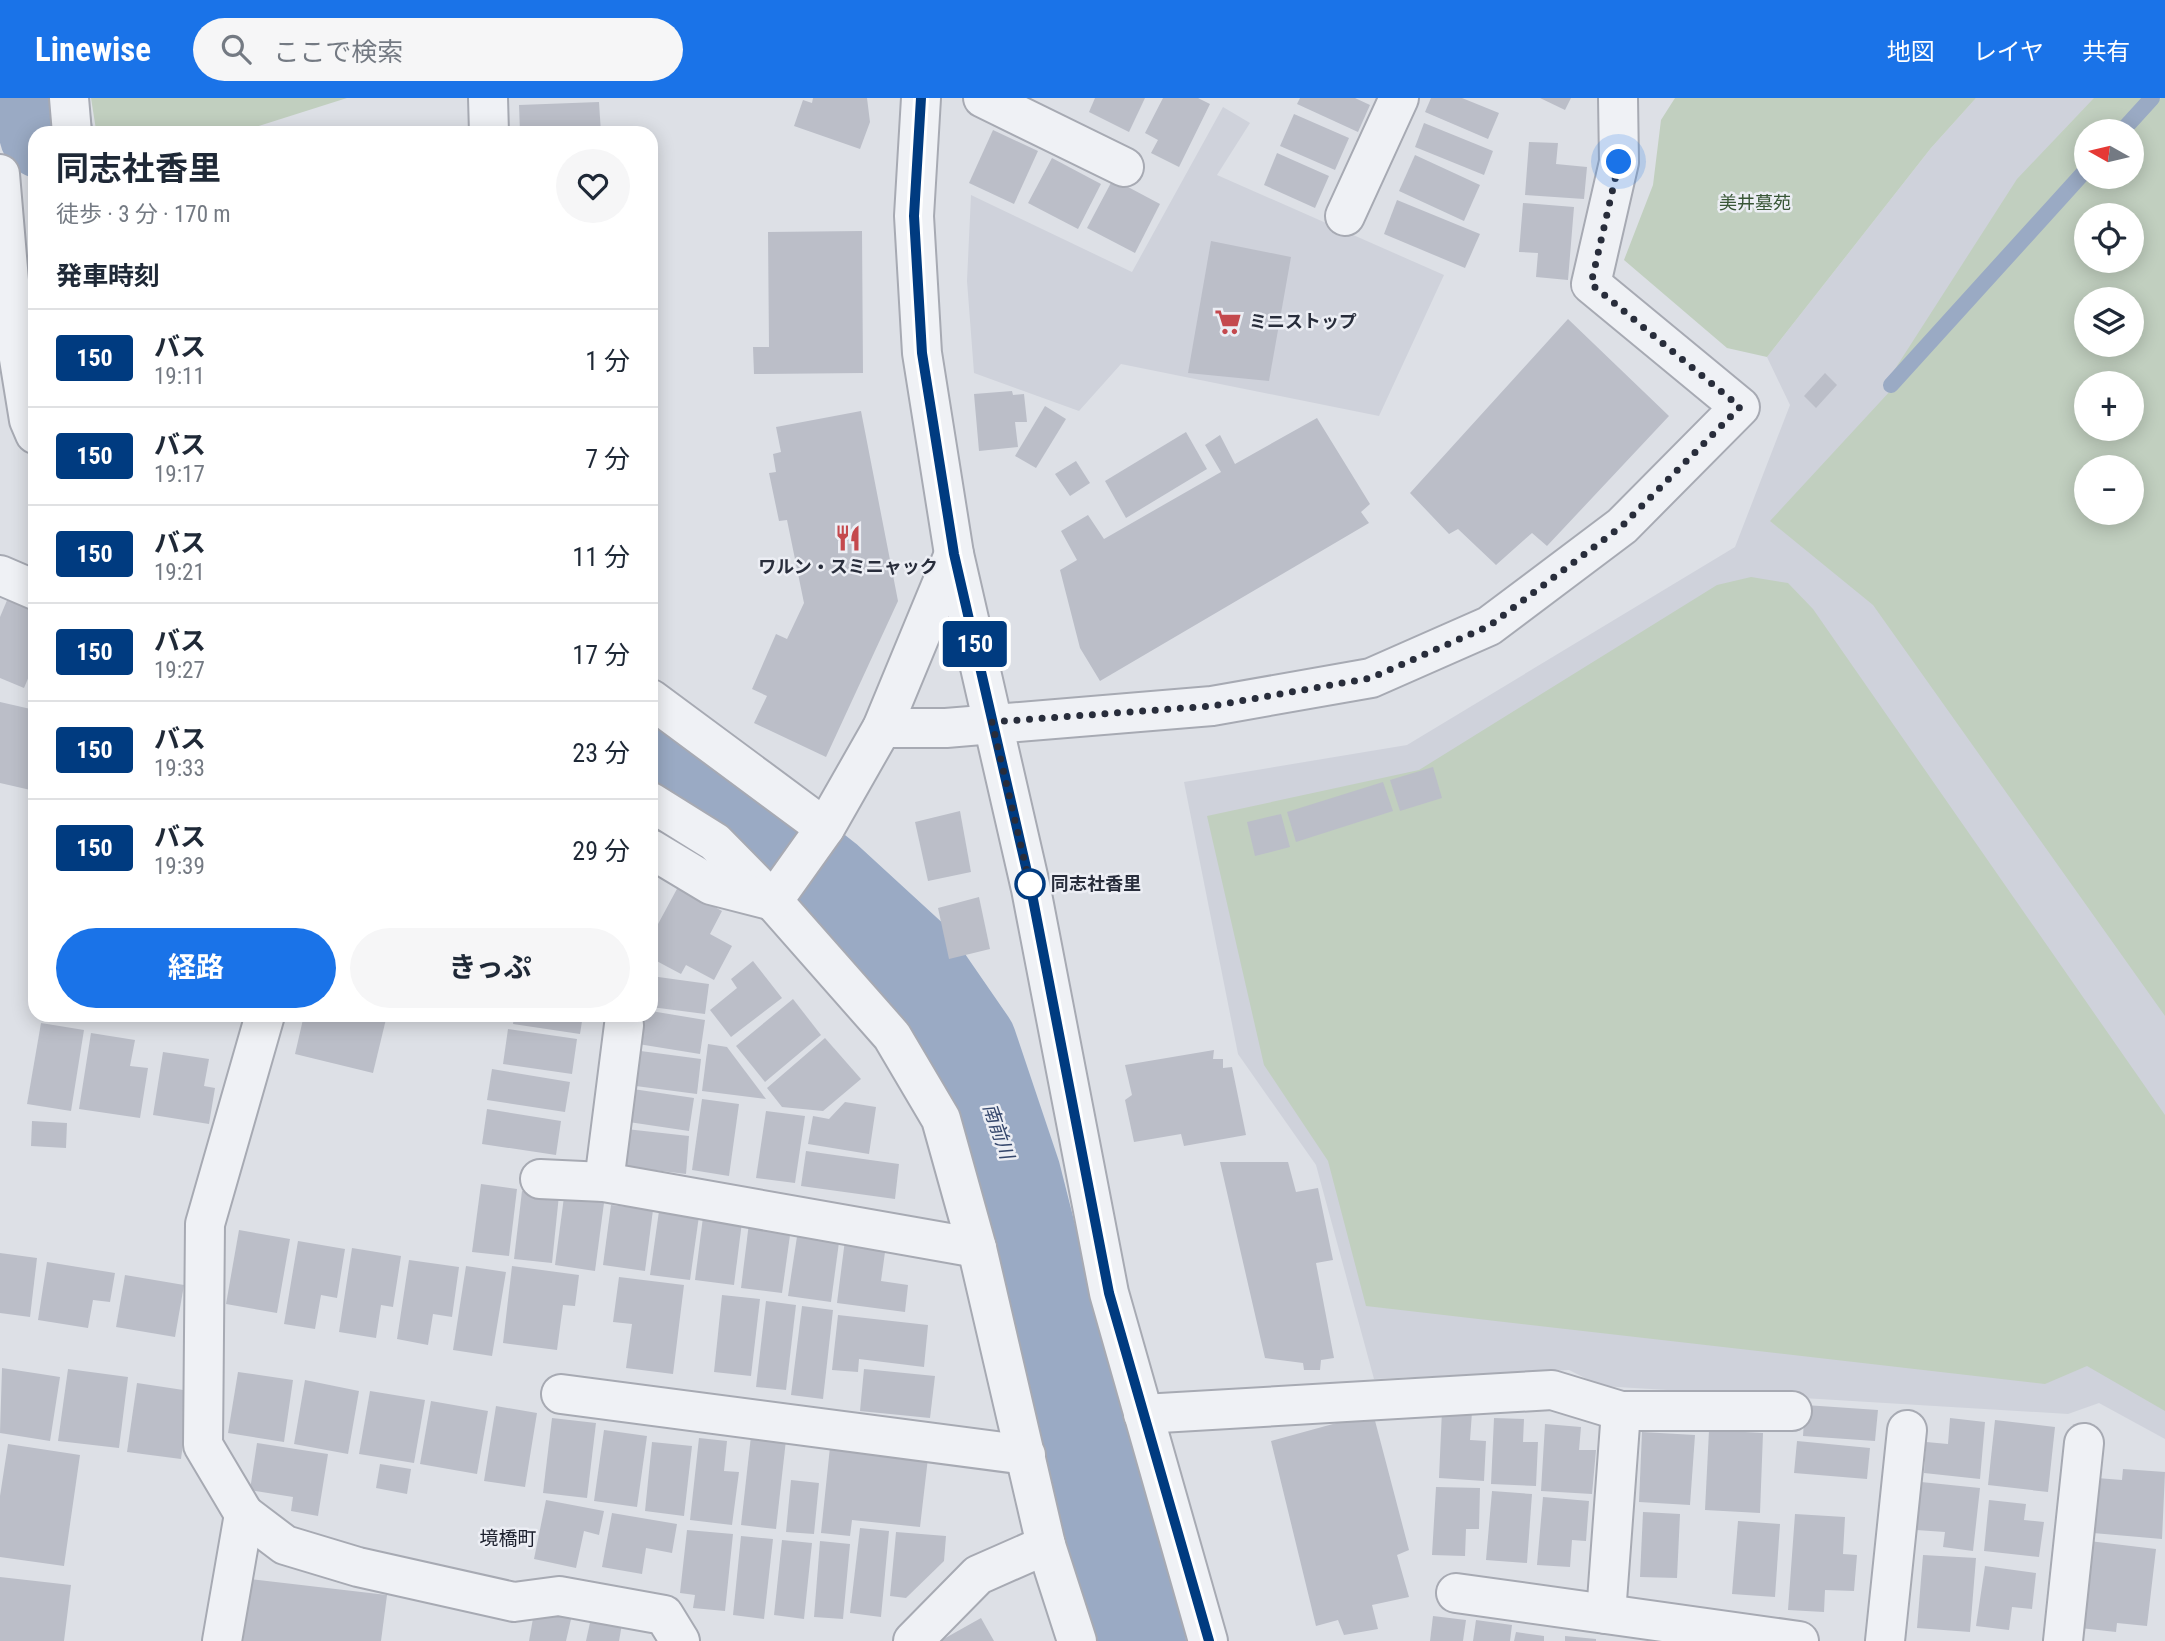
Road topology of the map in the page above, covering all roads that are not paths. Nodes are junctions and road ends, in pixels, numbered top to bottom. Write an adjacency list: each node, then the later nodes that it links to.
1 (69, 98): 7 (street)
2 (488, 98): 8 (street)
3 (921, 98): 14 (street)
4 (983, 98): 9 (street)
5 (1399, 98): 11 (street)
6 (1618, 98): 18 (street)
7 (71, 126)
8 (489, 126)
9 (1124, 167)
10 (0, 174): 12 (street)
11 (1345, 216)
12 (24, 311): 13 (street)
13 (28, 398)
14 (954, 554): 18 (street); 19 (street)
15 (0, 575): 16 (street)
16 (28, 587)
17 (658, 704): 21 (street)
18 (992, 722): 19 (street); 32 (street)
19 (882, 728): 21 (street)
20 (658, 806): 23 (street)
21 (825, 828): 23 (street)
22 (658, 853): 23 (street)
23 (774, 901): 28 (street)
24 (263, 1022): 36 (street)
25 (624, 1026): 27 (street)
26 (540, 1179): 27 (street)
27 (604, 1182): 28 (street)
28 (977, 1248): 35 (street)
29 (561, 1394): 35 (street)
30 (1793, 1410): 31 (street)
31 (1621, 1411): 32 (street); 39 (street)
32 (1143, 1414): 44 (street)
33 (1907, 1430): 46 (street)
34 (2084, 1443): 47 (street)
35 (1026, 1455): 37 (street)
36 (244, 1514): 40 (street); 41 (street)
37 (1046, 1545): 42 (street); 43 (street)
38 (1456, 1593): 39 (street)
39 (1606, 1614): 45 (street)
40 (222, 1641)
41 (680, 1641)
42 (913, 1641)
43 (1077, 1641)
44 (1209, 1641)
45 (1799, 1641)
46 (1885, 1641)
47 (2063, 1641)

